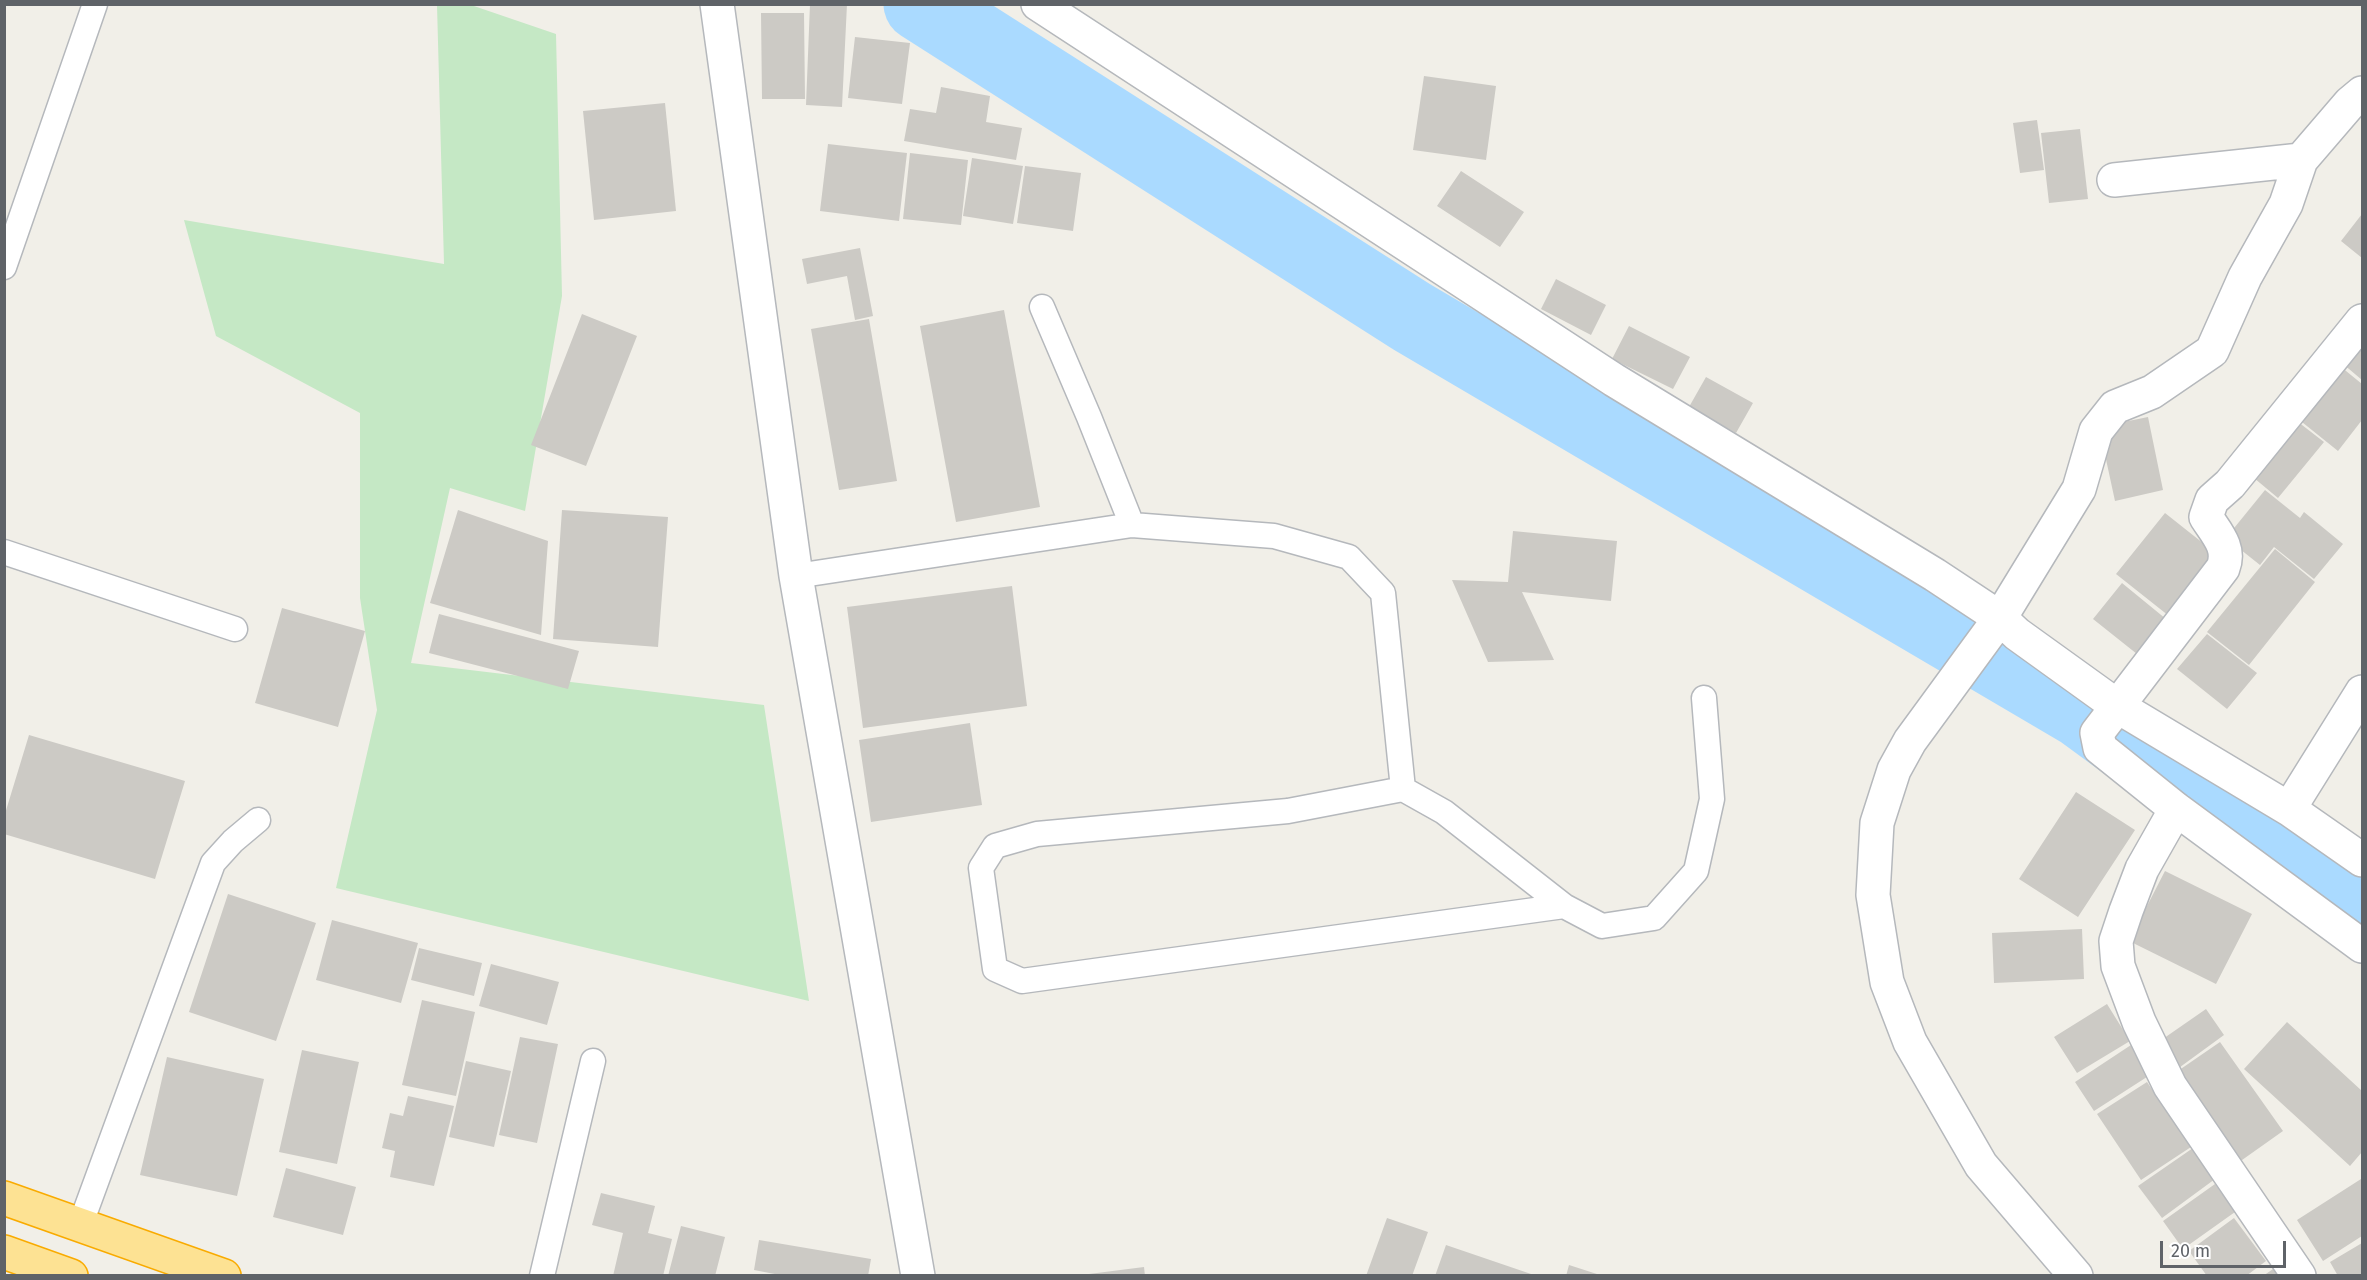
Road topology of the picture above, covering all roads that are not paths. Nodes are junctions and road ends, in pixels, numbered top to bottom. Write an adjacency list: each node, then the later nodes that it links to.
1 (95, 4): 7 (lane)
2 (717, 4): 12 (street)
3 (1038, 4): 14 (street)
4 (2362, 93): 5 (street)
5 (2301, 160): 6 (street); 14 (street)
6 (2114, 180)
7 (4, 267)
8 (1042, 307): 10 (lane)
9 (2362, 321): 17 (street)
10 (1132, 525): 12 (lane); 18 (lane)
11 (4, 552): 13 (lane)
12 (796, 576): 32 (street)
13 (235, 629)
14 (2001, 630): 17 (street); 33 (street)
15 (2362, 692): 19 (street)
16 (1704, 698): 23 (lane)
17 (2106, 712): 19 (street); 20 (street)
18 (1403, 789): 23 (lane); 23 (lane)
19 (2289, 810): 22 (street)
20 (2173, 817): 24 (street); 34 (street)
21 (258, 820): 27 (lane)
22 (2362, 860)
23 (1564, 906)
24 (2362, 946)
25 (593, 1061): 31 (lane)
26 (4, 1198): 27 (highway)
27 (81, 1223): 30 (highway)
28 (4, 1252): 29 (highway)
29 (71, 1275)
30 (224, 1275)
31 (542, 1275)
32 (918, 1275)
33 (2076, 1275)
34 (2299, 1275)

